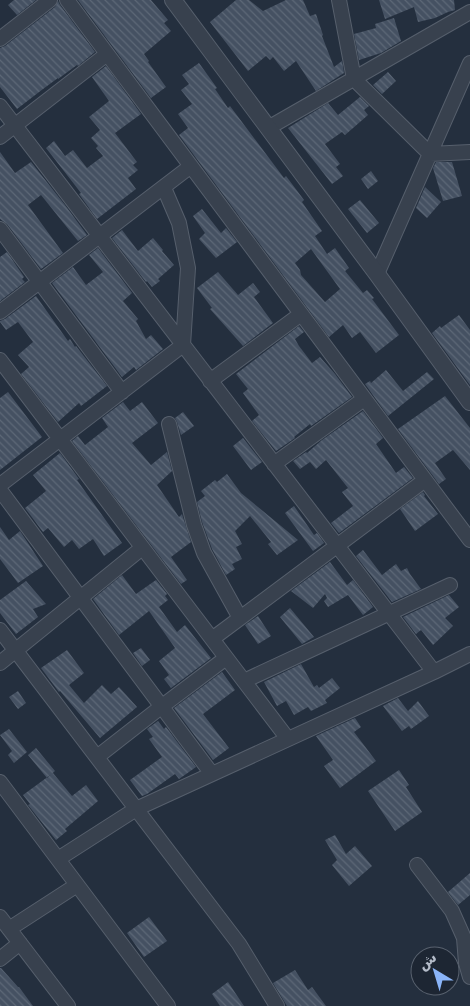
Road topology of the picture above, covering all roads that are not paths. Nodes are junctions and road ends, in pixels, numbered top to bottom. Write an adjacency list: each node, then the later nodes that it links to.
1 (50, 0): 6 (street)
2 (67, 0): 7 (street)
3 (173, 0): 12 (street)
4 (339, 0): 9 (street)
5 (470, 12): 9 (street)
6 (0, 39)
7 (107, 54): 11 (street); 16 (street)
8 (470, 63): 15 (street)
9 (354, 78): 12 (street); 15 (street)
10 (0, 106): 11 (street)
11 (15, 126): 13 (street); 19 (street)
12 (268, 128): 20 (street)
13 (0, 137)
14 (470, 152): 15 (street)
15 (430, 154): 20 (street)
16 (191, 166): 17 (street); 23 (street)
17 (164, 188): 19 (street); 24 (street)
18 (0, 229): 21 (street)
19 (100, 236): 21 (street); 24 (street)
20 (377, 274): 29 (street)
21 (40, 282): 22 (street); 27 (street)
22 (0, 312)
23 (301, 314): 26 (street); 28 (street)
24 (183, 345): 26 (street); 27 (street)
25 (0, 360): 31 (street)
26 (210, 381): 32 (street)
27 (122, 392): 31 (street)
28 (364, 398): 32 (street); 33 (street)
29 (470, 402)
30 (169, 424): 42 (street)
31 (59, 439): 34 (street); 38 (street)
32 (274, 464): 37 (street)
33 (425, 480): 36 (street); 37 (street)
34 (0, 485)
35 (0, 490): 40 (street)
36 (470, 540)
37 (337, 546): 41 (street); 42 (street)
38 (142, 548): 40 (street); 44 (street)
39 (450, 585): 41 (street)
40 (81, 598): 45 (street); 51 (street)
41 (388, 613): 49 (street); 50 (street)
42 (240, 618): 44 (street)
43 (0, 630): 45 (street)
44 (212, 639): 47 (street)
45 (16, 651): 48 (street); 53 (street)
46 (470, 654): 49 (street)
47 (226, 658): 50 (street); 51 (street)
48 (0, 663)
49 (434, 672): 52 (street)
50 (244, 681): 52 (street)
51 (161, 707): 53 (street); 54 (street)
52 (288, 739): 54 (street)
53 (97, 757): 56 (street)
54 (212, 774): 56 (street)
55 (0, 782): 57 (street)
56 (136, 809): 57 (street); 67 (street)
57 (58, 859): 59 (street)
58 (418, 865): 64 (street)
59 (77, 885): 61 (street); 66 (street)
60 (0, 917): 61 (street)
61 (9, 928): 62 (street)
62 (20, 943): 63 (street); 65 (street)
63 (0, 959)
64 (470, 977)
65 (68, 1006)
66 (168, 1006)
67 (277, 1006)

